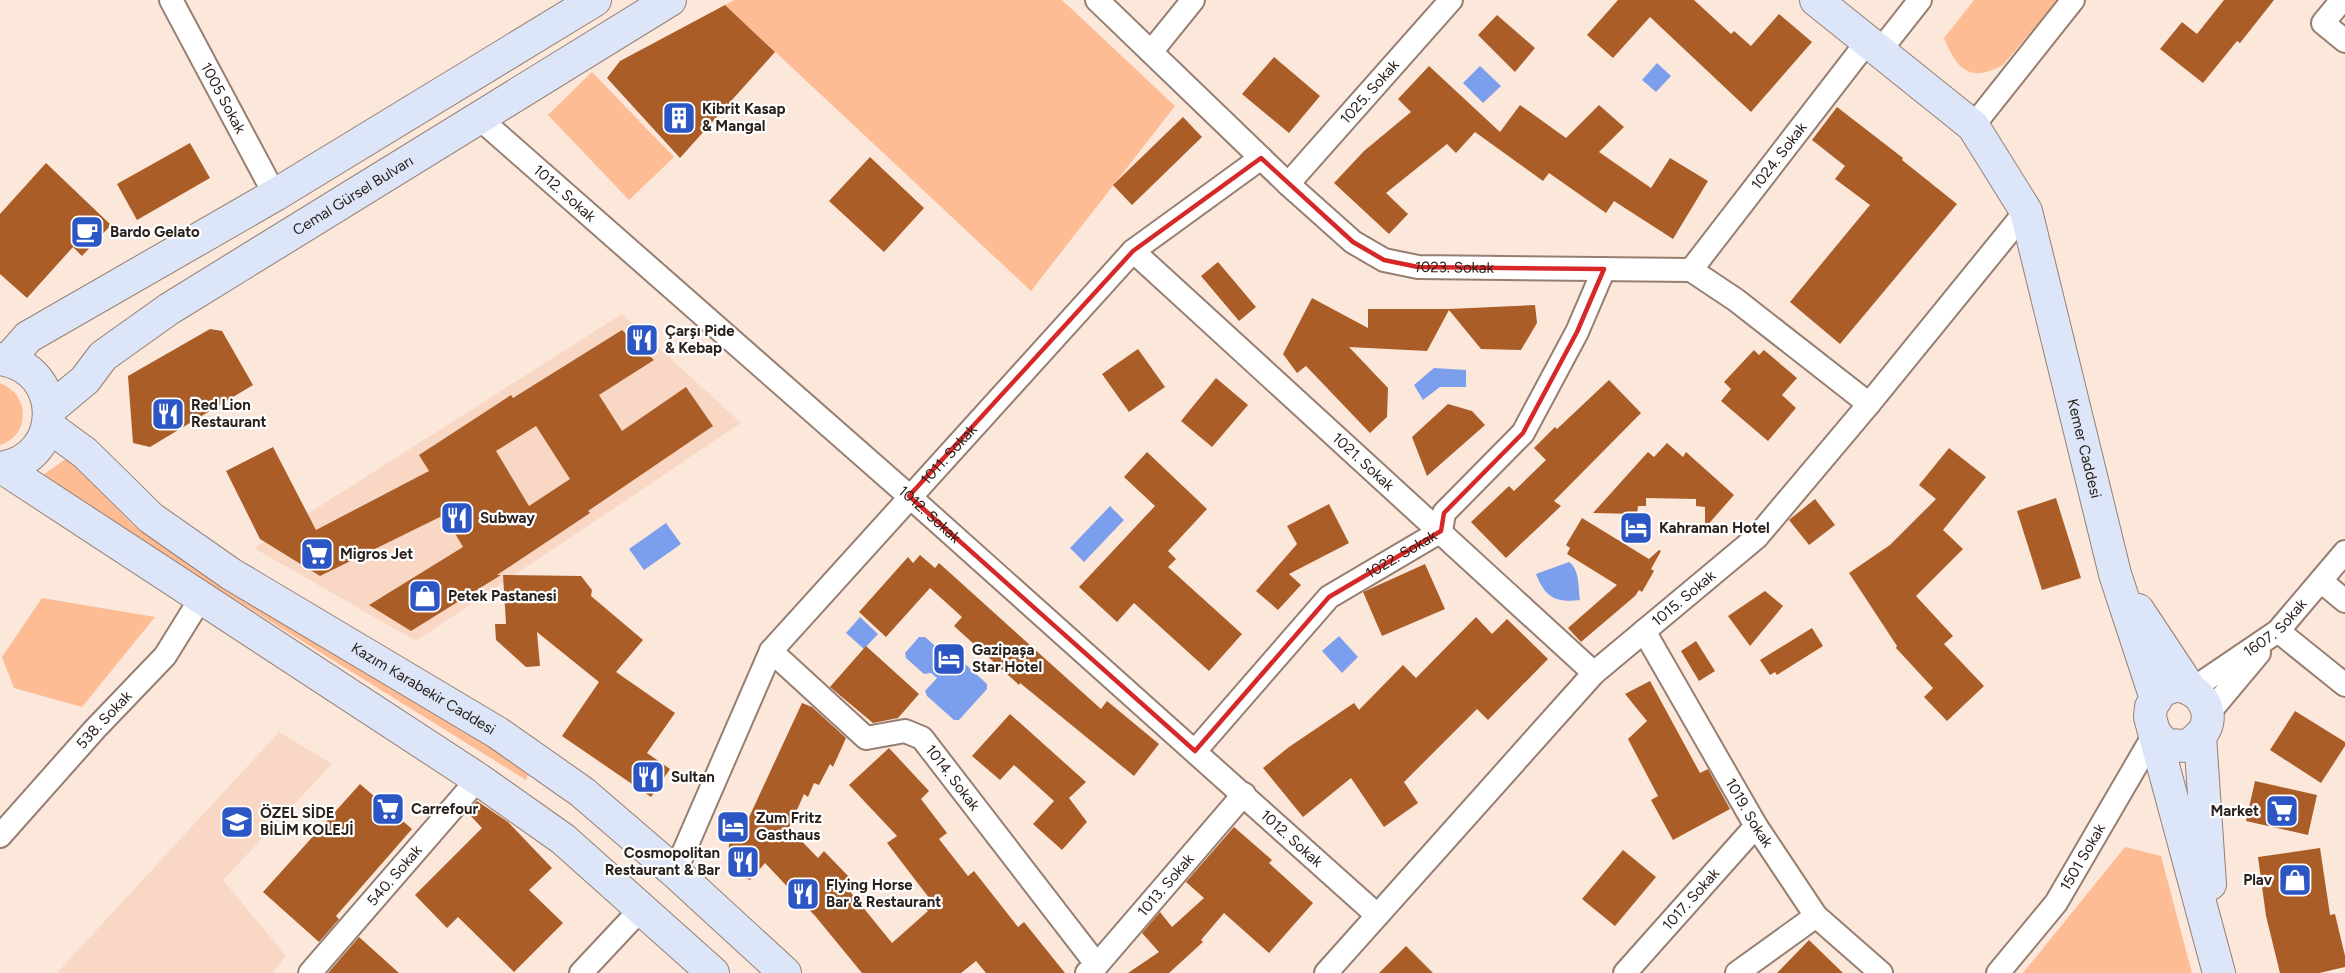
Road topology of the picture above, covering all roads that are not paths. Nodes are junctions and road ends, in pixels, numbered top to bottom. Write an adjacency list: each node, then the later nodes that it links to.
1 (171, 0): 18 (street, 1005 Sokak)
2 (595, 0): 18 (main road)
3 (670, 0): 14 (main road, Cemal Gürsel Bulvarı)
4 (1098, 0): 13 (street, 1023. Sokak)
5 (1193, 0): 13 (street)
6 (1451, 0): 17 (street, 1025. Sokak)
7 (1816, 0): 12 (main road, Kemer Caddesi)
8 (1920, 0): 12 (street, 1024. Sokak)
9 (2073, 0): 15 (street)
10 (2342, 0): 11 (street)
11 (2345, 41)
12 (1874, 47): 15 (main road, Kemer Caddesi); 22 (street, 1024. Sokak)
13 (1151, 52): 16 (street, 1023. Sokak)
14 (479, 118): 25 (main road, Cemal Gürsel Bulvarı); 27 (street, 1012. Sokak)
15 (1973, 126): 19 (main road, Kemer Caddesi)
16 (1261, 158): 17 (street, 1023. Sokak); 20 (street, 1011. Sokak)
17 (1288, 184): 21 (street, 1023. Sokak)
18 (275, 195): 23 (main road)
19 (2026, 211): 24 (street, 1015. Sokak); 30 (main road, Kemer Caddesi)
20 (1132, 251): 27 (street, 1011. Sokak); 28 (street, 1021. Sokak)
21 (1604, 269): 22 (street, 1023. Sokak); 28 (street, 1022. Sokak)
22 (1691, 270): 24 (street)
23 (4, 359): 25 (main road)
24 (1869, 404): 34 (street, 1015. Sokak)
25 (49, 418): 26 (main road); 47 (main road, Kazım Karabekir Caddesi)
26 (1, 468): 32 (main road)
27 (909, 496): 36 (street, 1011. Sokak); 42 (street, 1012. Sokak)
28 (1441, 531): 37 (street, 1021. Sokak); 42 (street, 1022. Sokak)
29 (2345, 552): 31 (street, 1607. Sokak)
30 (2115, 574): 39 (main road, Kemer Caddesi); 40 (main road)
31 (2321, 581): 33 (street); 35 (street, 1607. Sokak)
32 (201, 598): 43 (main road); 46 (street, 538. Sokak)
33 (2345, 601)
34 (1644, 631): 37 (street, 1015. Sokak); 45 (street, 1019. Sokak)
35 (2278, 631): 38 (street); 40 (street, 1607. Sokak)
36 (771, 651): 47 (street, 1011. Sokak); 52 (street, 1014. Sokak)
37 (1594, 674): 49 (street, 1015. Sokak)
38 (2345, 685)
39 (2156, 699): 40 (main road); 41 (main road, Kemer Caddesi)
40 (2200, 713): 41 (main road); 51 (main road)
41 (2155, 733): 51 (main road, Kemer Caddesi); 61 (street, 1501 Sokak)
42 (1195, 751): 44 (street, 1012. Sokak)
43 (478, 779): 48 (main road); 53 (street, 540. Sokak)
44 (1244, 794): 49 (street, 1012. Sokak); 52 (street, 1013. Sokak)
45 (1756, 826): 50 (street, 1019. Sokak); 58 (street, 1017. Sokak)
46 (0, 836)
47 (675, 872): 56 (main road, Kazım Karabekir Caddesi)
48 (641, 909): 54 (street); 55 (main road)
49 (1377, 915): 57 (street, 1015. Sokak)
50 (1816, 916): 59 (street); 60 (street, 1019. Sokak)
51 (2217, 965)
52 (1092, 969)
53 (309, 973)
54 (580, 973)
55 (713, 973)
56 (785, 973)
57 (1326, 973)
58 (1625, 973)
59 (1737, 973)
60 (1881, 973)
61 (1998, 973)

